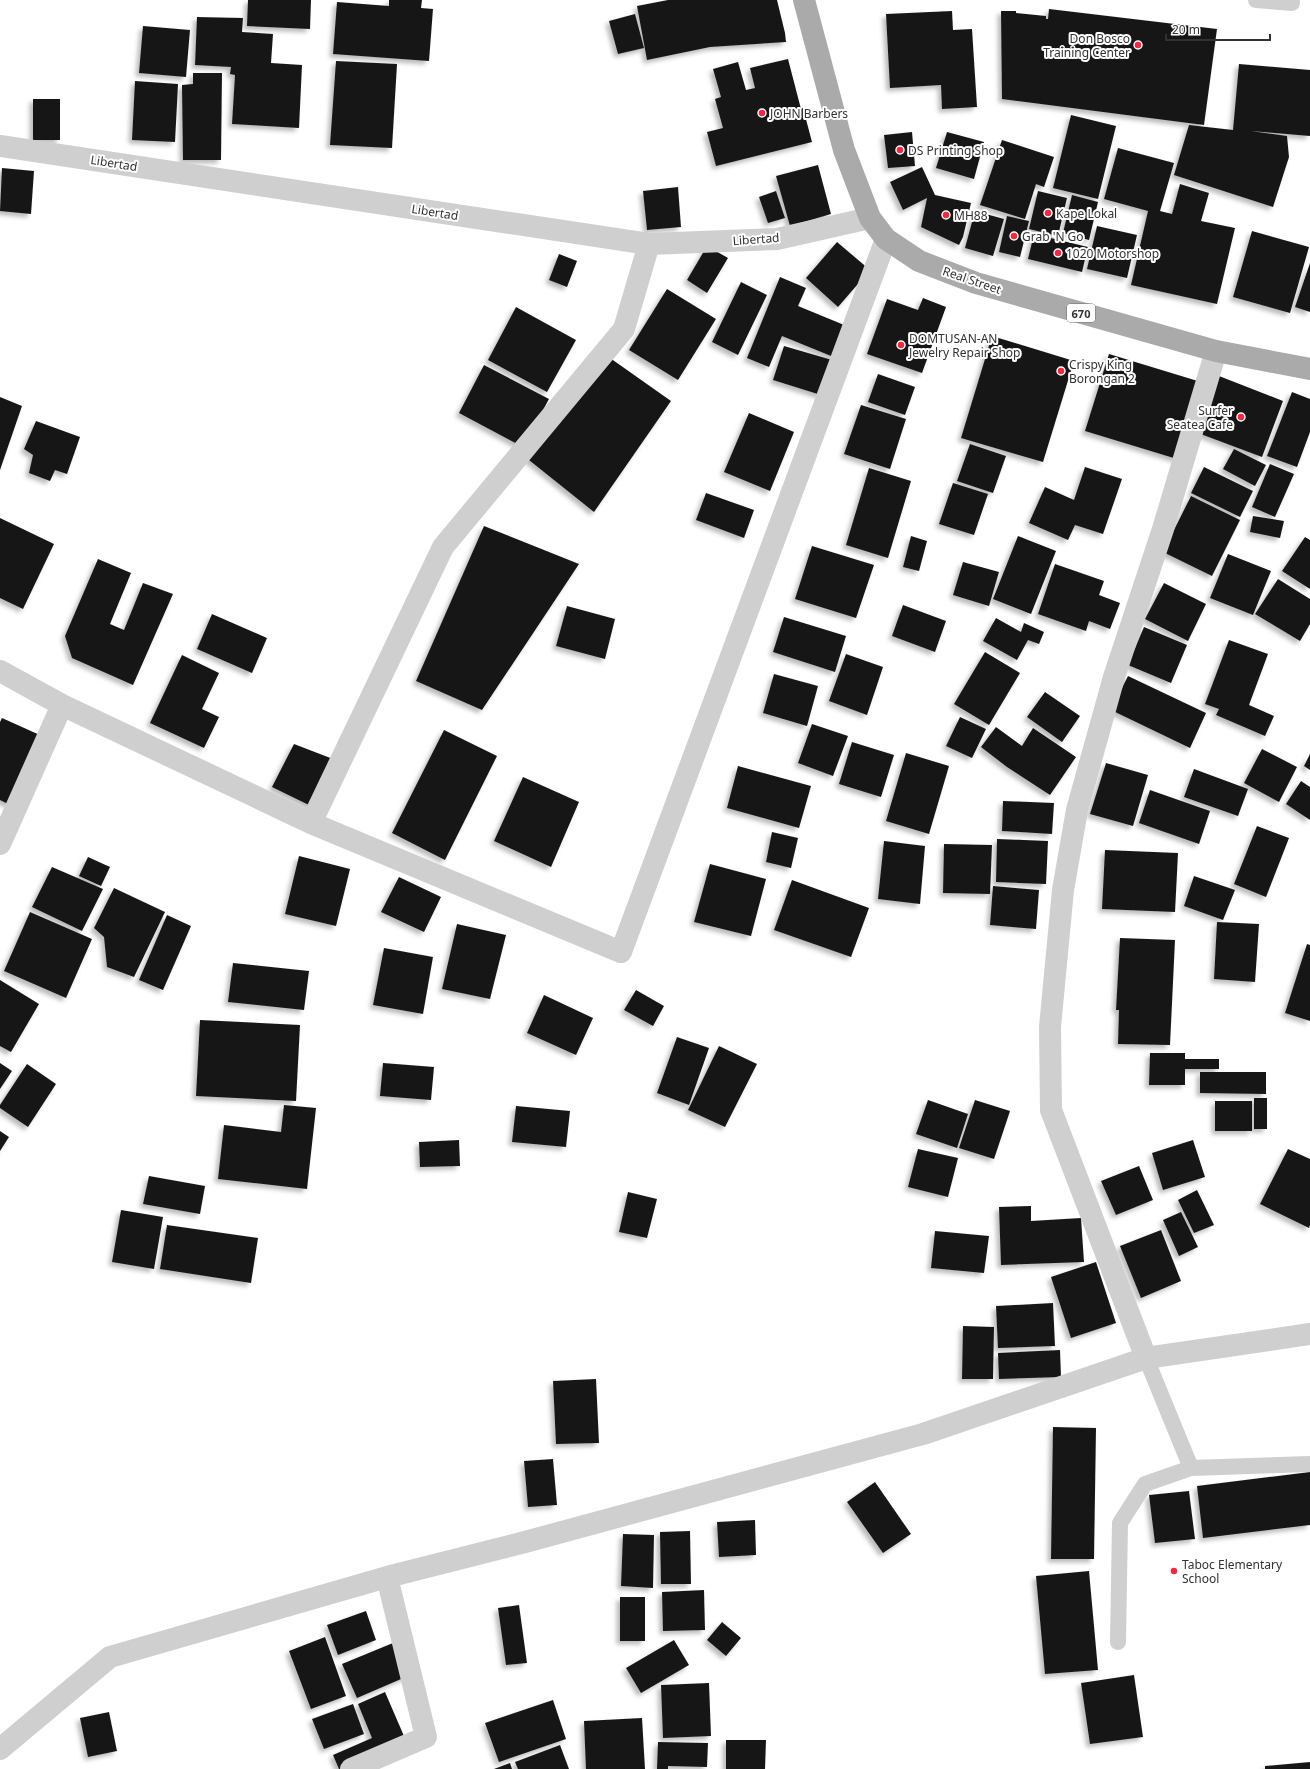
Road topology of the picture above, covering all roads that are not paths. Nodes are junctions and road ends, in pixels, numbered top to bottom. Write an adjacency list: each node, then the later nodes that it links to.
1 (804, 0): 5 (main road, Real Street / 670)
2 (1256, 0): 3 (lane)
3 (1292, 3)
4 (0, 146): 7 (street, Libertad)
5 (870, 218): 6 (main road, Real Street / 670); 7 (street, Libertad)
6 (886, 239): 8 (main road, Real Street / 670); 12 (street)
7 (649, 244): 12 (street)
8 (1216, 351): 9 (main road, Real Street / 670); 15 (street)
9 (1310, 369)
10 (0, 671): 11 (street)
11 (62, 705): 12 (street); 13 (street)
12 (311, 823)
13 (0, 844)
14 (1310, 1334): 15 (street)
15 (1146, 1358): 17 (lane); 18 (street)
16 (1310, 1464): 17 (lane)
17 (1191, 1468): 19 (lane)
18 (387, 1577): 20 (street); 21 (street)
19 (1118, 1642)
20 (0, 1749)
21 (351, 1769)

